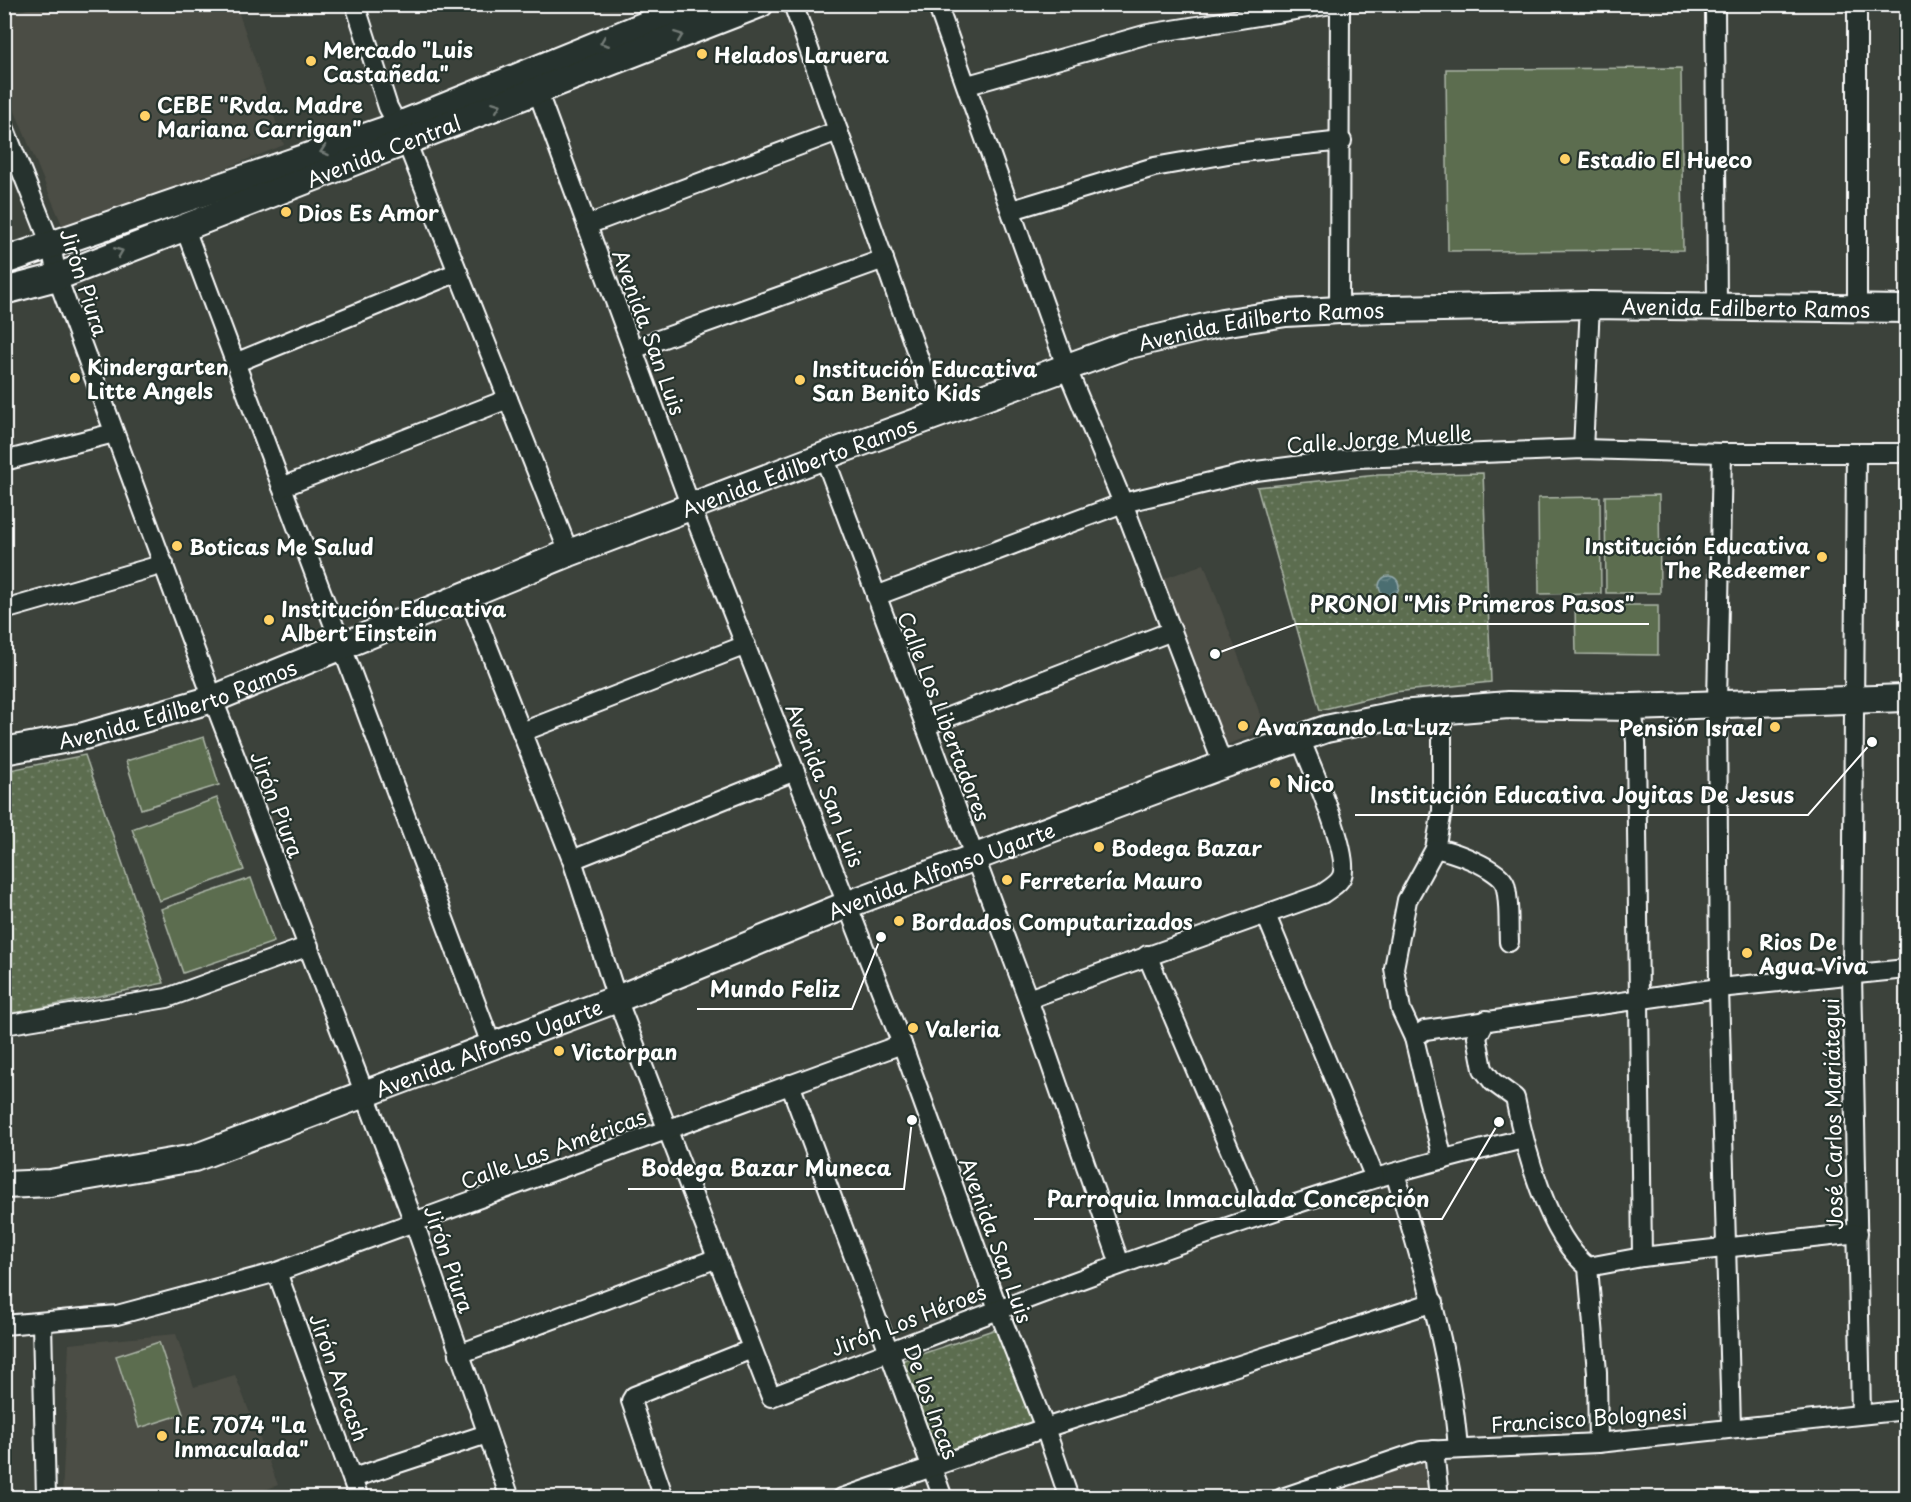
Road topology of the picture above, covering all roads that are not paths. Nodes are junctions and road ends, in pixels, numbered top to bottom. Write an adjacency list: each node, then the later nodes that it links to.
1 (355, 4): 14 (street)
2 (697, 4): 14 (street, Avenida Central, one-way to 14)
3 (760, 4): 11 (street, Avenida Central, one-way to 3)
4 (794, 4): 13 (street)
5 (937, 4): 10 (street)
6 (1332, 4): 10 (street)
7 (1340, 4): 15 (street)
8 (1715, 4): 26 (street)
9 (1857, 4): 27 (street)
10 (968, 86): 16 (street)
11 (537, 90): 14 (street, Avenida Central, one-way to 11); 17 (street, Avenida San Luis)
12 (4, 127): 19 (street, Jirón Piura)
13 (838, 131): 17 (street); 20 (street)
14 (402, 133): 18 (street, Avenida Central); 19 (street, Avenida Central, one-way to 19); 22 (street)
15 (1342, 141): 16 (street); 29 (street)
16 (1012, 210): 32 (street)
17 (587, 225): 30 (street, Avenida San Luis)
18 (184, 226): 23 (street, Avenida Central, one-way to 18); 31 (street)
19 (51, 245): 21 (street, Avenida Central); 23 (street, Jirón Piura)
20 (884, 259): 30 (street); 34 (street)
21 (4, 261)
22 (458, 272): 31 (street); 33 (street)
23 (57, 277): 24 (street, Avenida Central); 35 (street, Jirón Piura)
24 (4, 291)
25 (1590, 305): 26 (street, Avenida Edilberto Ramos); 29 (street, Avenida Edilberto Ramos); 36 (street)
26 (1717, 308): 27 (street, Avenida Edilberto Ramos)
27 (1857, 308): 28 (street, Avenida Edilberto Ramos)
28 (1906, 309)
29 (1339, 310): 32 (street, Avenida Edilberto Ramos)
30 (633, 349): 44 (street, Avenida San Luis)
31 (235, 363): 42 (street)
32 (1067, 369): 34 (street, Avenida Edilberto Ramos); 43 (street)
33 (508, 399): 42 (street); 45 (street)
34 (939, 415): 40 (street, Avenida Edilberto Ramos)
35 (114, 433): 41 (street); 46 (street, Jirón Piura)
36 (1583, 449): 37 (street, Calle Jorge Muelle); 43 (street, Calle Jorge Muelle)
37 (1722, 453): 38 (street, Calle Jorge Muelle); 56 (street)
38 (1856, 453): 39 (street, Calle Jorge Muelle); 55 (street, José Carlos Mariátegui)
39 (1906, 453)
40 (824, 456): 44 (street, Avenida Edilberto Ramos); 48 (street, Calle Los Libertadores)
41 (4, 460)
42 (282, 487): 52 (street)
43 (1123, 503): 48 (street, Calle Jorge Muelle); 50 (street)
44 (691, 507): 45 (street, Avenida Edilberto Ramos); 51 (street, Avenida San Luis)
45 (569, 553): 47 (street, Avenida Edilberto Ramos)
46 (164, 564): 49 (street); 54 (street, Jirón Piura)
47 (468, 596): 52 (street, Avenida Edilberto Ramos); 60 (street)
48 (876, 596): 59 (street, Calle Los Libertadores)
49 (4, 610)
50 (1172, 631): 59 (street); 63 (street)
51 (747, 645): 60 (street); 64 (street, Avenida San Luis)
52 (341, 646): 54 (street, Avenida Edilberto Ramos); 82 (street)
53 (1906, 698): 55 (street, Avenida Alfonso Ugarte)
54 (213, 699): 62 (street, Avenida Edilberto Ramos); 71 (street, Jirón Piura)
55 (1852, 701): 56 (street, Avenida Alfonso Ugarte); 74 (street, José Carlos Mariátegui)
56 (1717, 703): 57 (street, Avenida Alfonso Ugarte); 75 (street)
57 (1632, 707): 58 (street, Avenida Alfonso Ugarte); 78 (street)
58 (1442, 709): 61 (street, Avenida Alfonso Ugarte); 65 (street)
59 (925, 726): 66 (street, Calle Los Libertadores)
60 (522, 732): 67 (street)
61 (1300, 738): 63 (street, Avenida Alfonso Ugarte); 69 (street)
62 (4, 751)
63 (1223, 765): 66 (street, Avenida Alfonso Ugarte)
64 (795, 771): 67 (street); 68 (street, Avenida San Luis)
65 (1435, 849): 70 (street); 81 (street)
66 (975, 859): 68 (street, Avenida Alfonso Ugarte); 77 (street, Calle Los Libertadores)
67 (572, 860): 76 (street)
68 (849, 904): 76 (street, Avenida Alfonso Ugarte); 83 (street, Avenida San Luis)
69 (1266, 915): 72 (street); 90 (street)
70 (1509, 942)
71 (309, 946): 80 (street); 85 (street, Jirón Piura)
72 (1147, 955): 77 (street); 92 (street)
73 (1906, 969): 74 (street)
74 (1852, 975): 75 (street); 94 (street, José Carlos Mariátegui)
75 (1719, 988): 78 (street); 95 (street)
76 (617, 999): 82 (street, Avenida Alfonso Ugarte); 86 (street)
77 (1028, 999): 98 (street, Calle Los Libertadores)
78 (1638, 1001): 79 (street); 96 (street)
79 (1486, 1020): 81 (street); 87 (street)
80 (4, 1024)
81 (1414, 1038): 88 (street)
82 (491, 1044): 85 (street, Avenida Alfonso Ugarte)
83 (902, 1044): 84 (street, Calle Las Américas); 102 (street, Avenida San Luis)
84 (790, 1084): 86 (street, Calle Las Américas); 106 (street, De los Incas)
85 (364, 1094): 91 (street, Avenida Alfonso Ugarte); 93 (street, Jirón Piura)
86 (667, 1131): 93 (street, Calle Las Américas); 97 (street)
87 (1522, 1139): 88 (street, Jirón Los Héroes); 99 (street)
88 (1443, 1160): 89 (street, Jirón Los Héroes)
89 (1395, 1173): 90 (street, Jirón Los Héroes); 101 (street)
90 (1376, 1178): 92 (street, Jirón Los Héroes)
91 (4, 1185)
92 (1258, 1216): 98 (street, Jirón Los Héroes)
93 (414, 1222): 100 (street, Calle Las Américas); 107 (street, Jirón Piura)
94 (1858, 1233): 95 (street); 109 (street, José Carlos Mariátegui)
95 (1726, 1247): 96 (street); 110 (street)
96 (1642, 1257): 99 (street)
97 (715, 1259): 105 (street); 107 (street)
98 (1120, 1264): 102 (street, Jirón Los Héroes)
99 (1588, 1267): 113 (street)
100 (277, 1272): 103 (street, Calle Las Américas); 117 (street, Jirón Ancash)
101 (1434, 1302): 111 (street); 114 (street)
102 (998, 1309): 106 (street, Jirón Los Héroes); 111 (street, Avenida San Luis)
103 (42, 1323): 104 (street, Calle Las Américas); 118 (street)
104 (4, 1325)
105 (752, 1349): 106 (street, Jirón Los Héroes); 121 (street)
106 (890, 1351): 116 (street, De los Incas)
107 (459, 1354): 112 (street, Jirón Piura)
108 (1906, 1410): 109 (street, Francisco Bolognesi)
109 (1861, 1414): 110 (street, Francisco Bolognesi)
110 (1731, 1427): 113 (street, Francisco Bolognesi)
111 (1045, 1428): 116 (street); 124 (street, Avenida San Luis)
112 (487, 1434): 117 (street); 120 (street, Jirón Piura)
113 (1598, 1443): 114 (street, Francisco Bolognesi)
114 (1458, 1449): 115 (street, Francisco Bolognesi)
115 (1434, 1450): 125 (street, Francisco Bolognesi); 126 (street)
116 (932, 1466): 122 (street); 123 (street, De los Incas)
117 (353, 1478): 119 (street, Jirón Ancash)
118 (46, 1497)
119 (359, 1497)
120 (510, 1497)
121 (664, 1497)
122 (842, 1497)
123 (943, 1497)
124 (1069, 1497)
125 (1282, 1497)
126 (1439, 1497)

